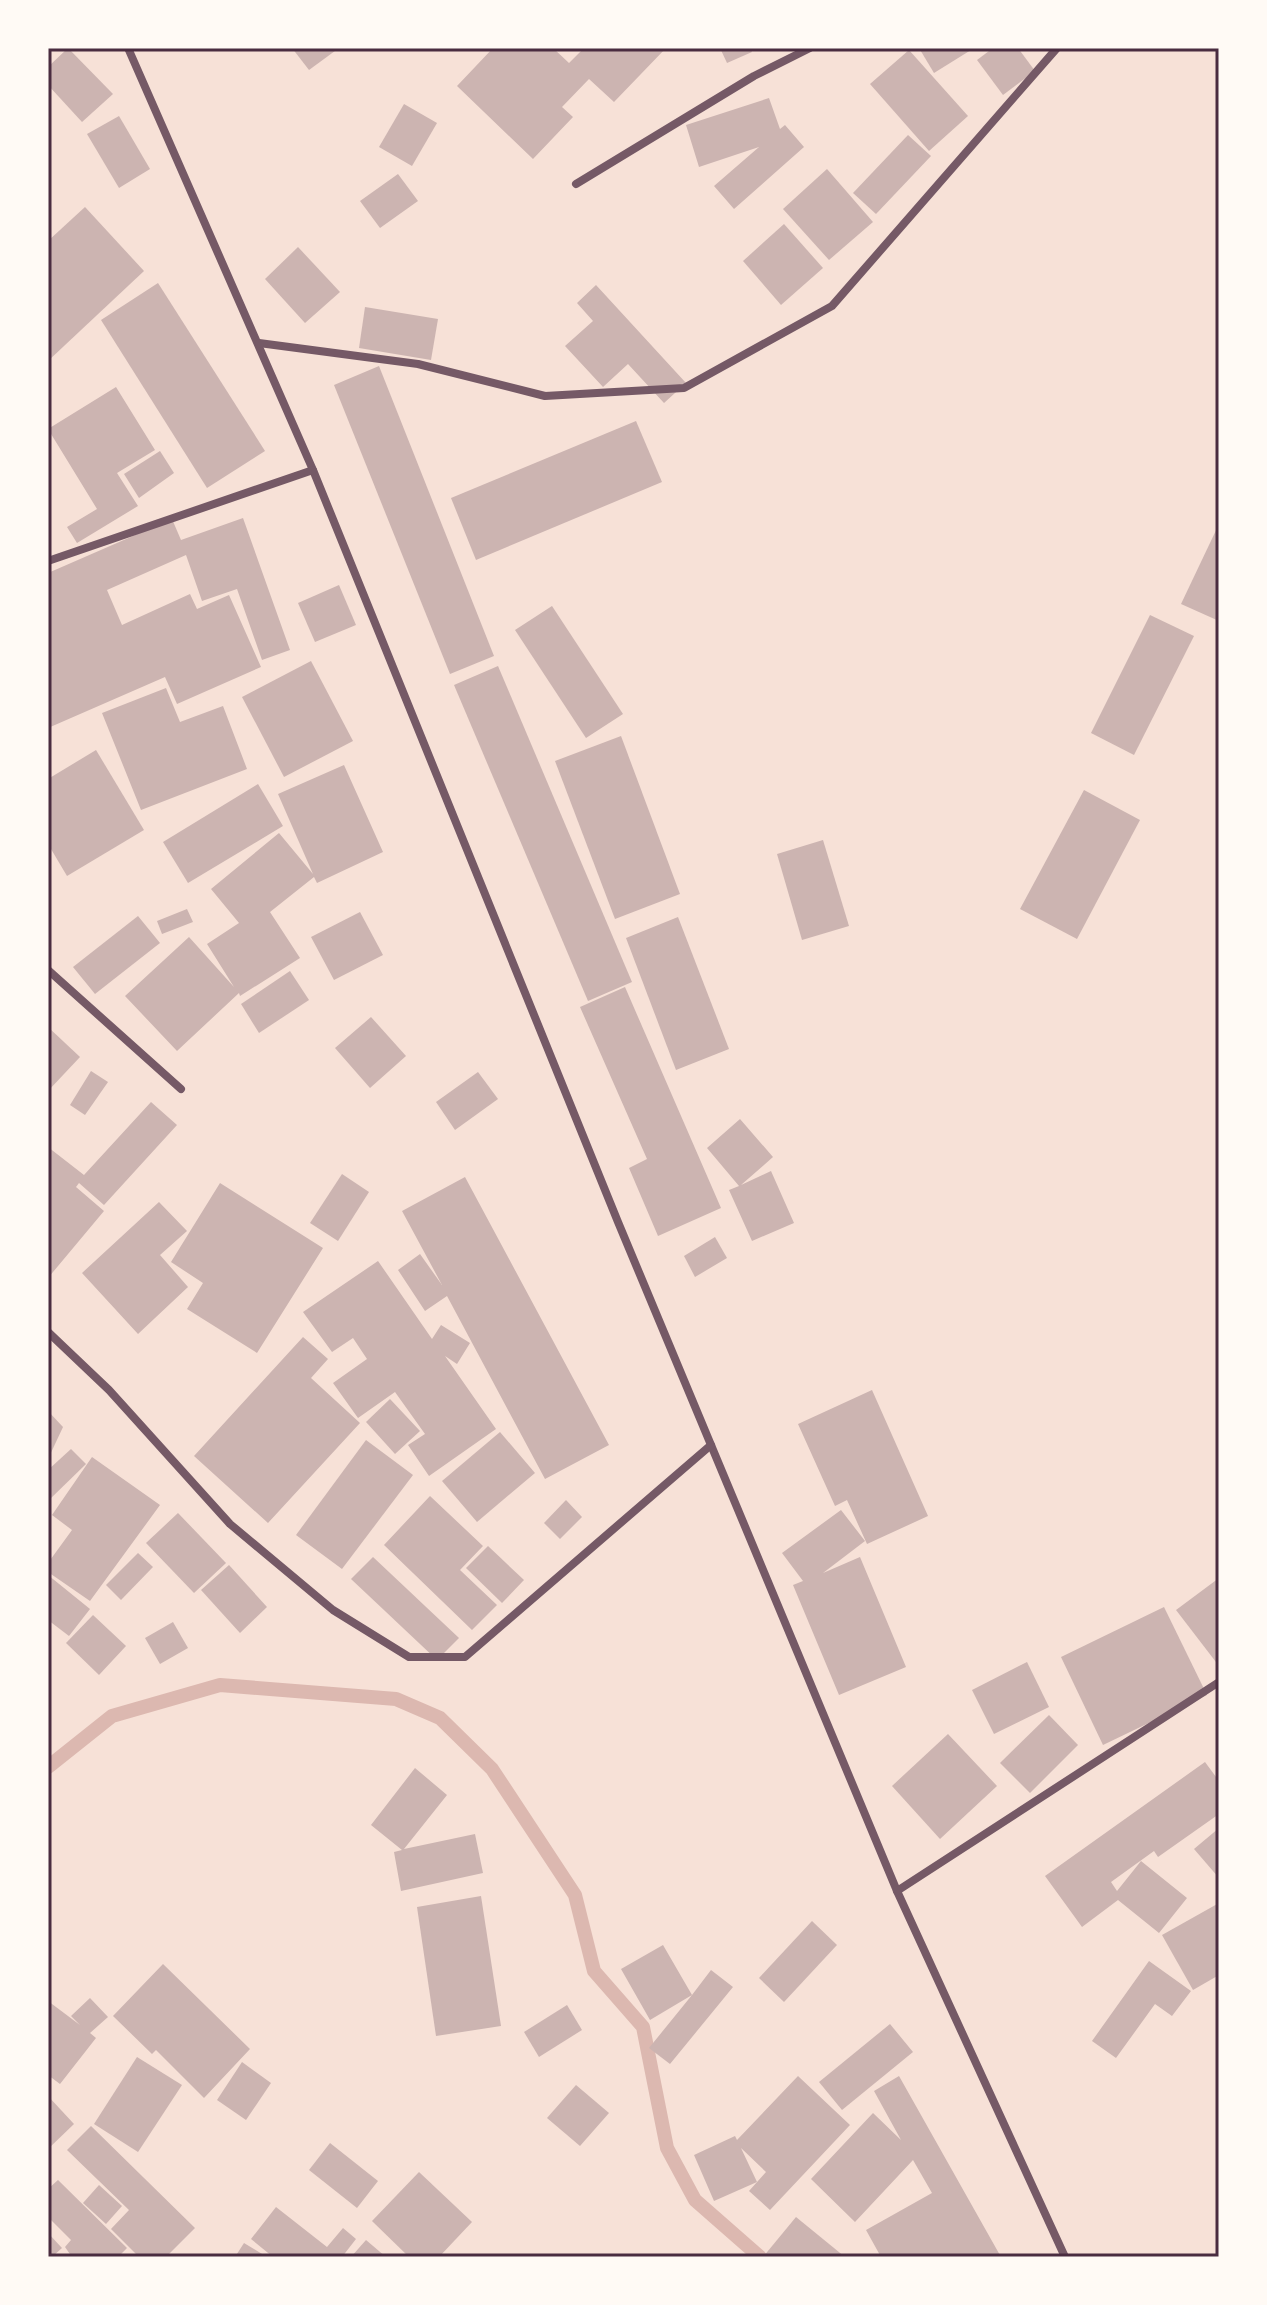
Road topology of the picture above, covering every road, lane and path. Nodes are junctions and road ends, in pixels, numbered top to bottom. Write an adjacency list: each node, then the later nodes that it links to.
1 (128, 48): 5 (street)
2 (810, 48): 4 (street)
3 (1057, 48): 5 (street)
4 (576, 184)
5 (259, 343): 6 (street)
6 (313, 470): 7 (street); 11 (street)
7 (48, 561)
8 (48, 970): 9 (street)
9 (181, 1089)
10 (48, 1332): 11 (street)
11 (711, 1445): 13 (street)
12 (1219, 1682): 13 (street)
13 (897, 1891): 14 (street)
14 (1065, 2257)

